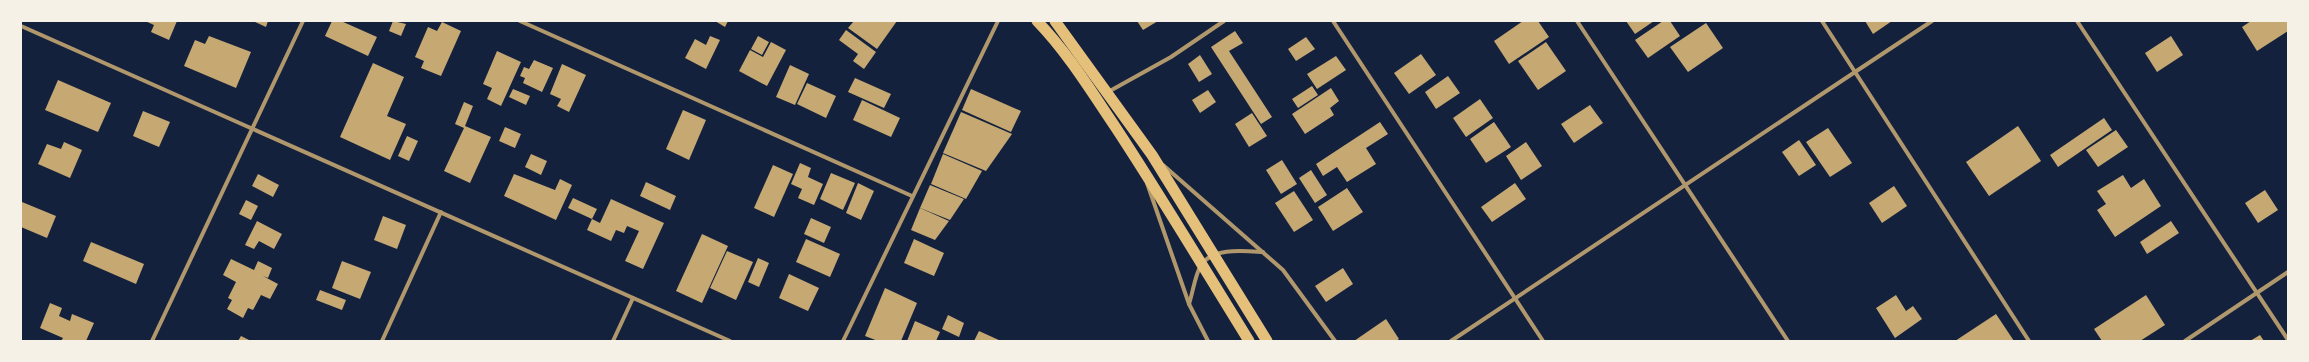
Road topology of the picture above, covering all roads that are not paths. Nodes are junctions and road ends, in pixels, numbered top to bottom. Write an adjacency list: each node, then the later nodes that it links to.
1 (303, 21): 15 (street)
2 (520, 21): 19 (street)
3 (998, 21): 19 (street)
4 (1037, 21): 17 (highway)
5 (1055, 21): 14 (highway)
6 (1224, 21): 14 (street)
7 (1333, 21): 27 (street)
8 (1577, 21): 18 (street)
9 (1822, 21): 13 (street)
10 (1932, 21): 13 (street)
11 (2077, 21): 25 (street)
12 (21, 26): 15 (street)
13 (1855, 72): 18 (street); 42 (street)
14 (1108, 92): 16 (highway)
15 (252, 128): 20 (street); 30 (street)
16 (1152, 156): 21 (street); 22 (highway)
17 (1140, 164): 23 (highway); 28 (street)
18 (1685, 185): 27 (street); 41 (street)
19 (912, 196): 34 (street)
20 (441, 212): 26 (street); 31 (street)
21 (1264, 252): 22 (street); 38 (street)
22 (1212, 255): 23 (street); 37 (highway)
23 (1201, 265): 28 (street); 36 (highway)
24 (2288, 272): 25 (street)
25 (2257, 293): 29 (street); 43 (street)
26 (633, 298): 32 (street); 33 (street)
27 (1515, 299): 39 (street); 40 (street)
28 (1189, 304): 35 (street)
29 (2288, 340)
30 (152, 341)
31 (382, 341)
32 (613, 341)
33 (730, 341)
34 (844, 341)
35 (1208, 341)
36 (1249, 341)
37 (1267, 341)
38 (1335, 341)
39 (1451, 341)
40 (1543, 341)
41 (1788, 341)
42 (2029, 341)
43 (2185, 341)

